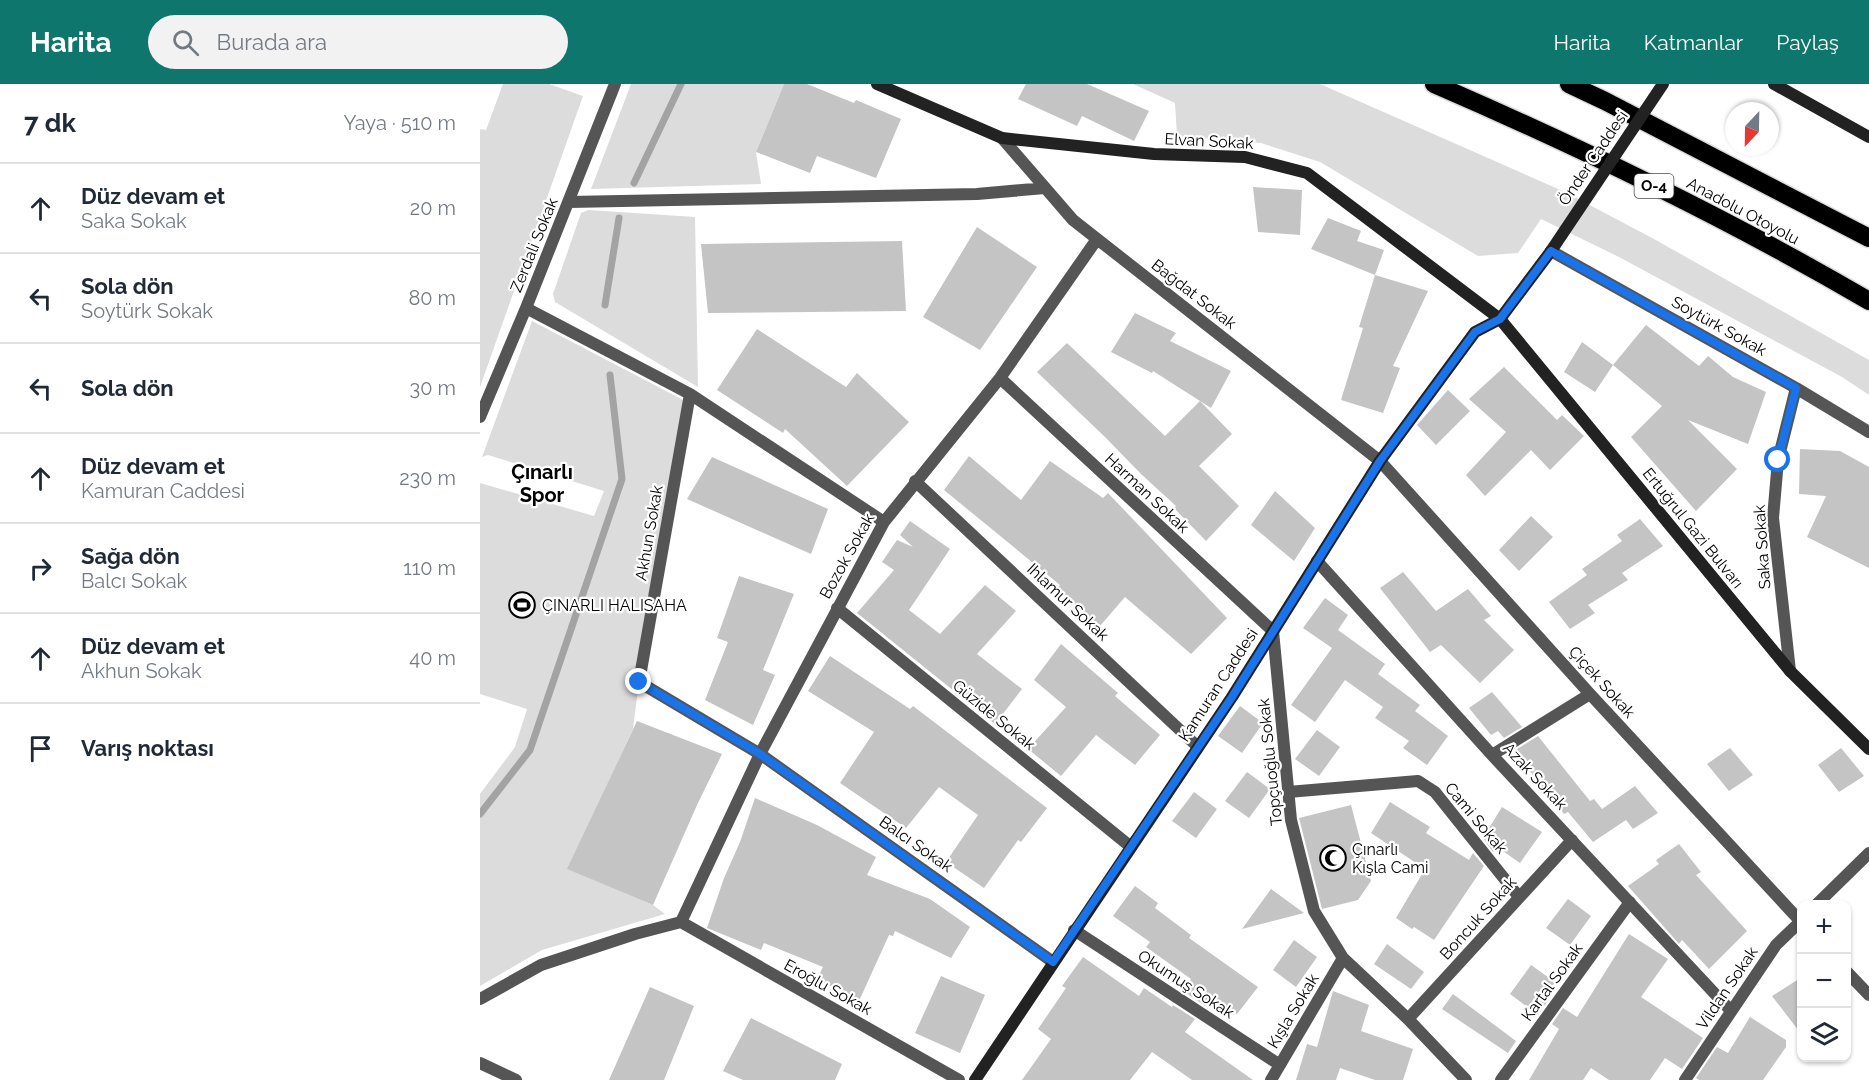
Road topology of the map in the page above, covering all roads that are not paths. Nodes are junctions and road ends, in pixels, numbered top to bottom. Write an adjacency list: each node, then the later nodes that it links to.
1 (615, 84): 10 (street, Zerdali Sokak)
2 (877, 84): 8 (street, Elvan Sokak)
3 (1434, 84): 14 (highway, Anadolu Otoyolu / O-4)
4 (1569, 84): 11 (highway, Anadolu Otoyolu)
5 (1663, 84): 13 (street, Önder Caddesi, bridge)
6 (1774, 84): 7 (street)
7 (1869, 136)
8 (1002, 138): 9 (street, Bağdat Sokak); 16 (street, Elvan Sokak)
9 (1045, 188): 10 (street); 12 (street, Bağdat Sokak)
10 (569, 202): 15 (street, Zerdali Sokak)
11 (1869, 238)
12 (1097, 239): 17 (street, Bozok Sokak); 22 (street, Bağdat Sokak)
13 (1551, 251): 16 (street, Önder Caddesi); 18 (street, Soytürk Sokak)
14 (1869, 301)
15 (526, 308): 19 (street); 20 (street, Zerdali Sokak)
16 (1500, 319): 22 (street, Kamuran Caddesi); 28 (street, Ertuğrul Gazi Bulvarı)
17 (1000, 378): 23 (street, Bozok Sokak); 27 (street, Harman Sokak)
18 (1796, 388): 21 (street, Soytürk Sokak); 28 (street, Saka Sokak)
19 (690, 394): 24 (street); 32 (street, Akhun Sokak)
20 (480, 417)
21 (1869, 432)
22 (1380, 461): 25 (street, Kamuran Caddesi); 29 (street, Çiçek Sokak)
23 (915, 481): 24 (street, Bozok Sokak); 30 (street, Ihlamur Sokak)
24 (884, 522): 26 (street, Bozok Sokak)
25 (1317, 561): 27 (street, Kamuran Caddesi); 33 (street, Azak Sokak)
26 (837, 608): 32 (street, Bozok Sokak); 36 (street, Güzide Sokak)
27 (1273, 631): 30 (street, Kamuran Caddesi); 34 (street, Topçuoğlu Sokak)
28 (1790, 670): 31 (street, Ertuğrul Gazi Bulvarı)
29 (1590, 694): 33 (street); 41 (street, Çiçek Sokak)
30 (1198, 747): 36 (street, Kamuran Caddesi)
31 (1869, 749)
32 (760, 754): 42 (street, Bozok Sokak); 46 (street, Balcı Sokak)
33 (1492, 755): 35 (street, Azak Sokak)
34 (1288, 792): 38 (street, Cami Sokak); 45 (street, Topçuoğlu Sokak)
35 (1572, 840): 38 (street, Boncuk Sokak); 40 (street, Azak Sokak)
36 (1131, 847): 44 (street, Kamuran Caddesi)
37 (1869, 853): 39 (street)
38 (1520, 897): 51 (street, Boncuk Sokak)
39 (1821, 900)
40 (1630, 902): 50 (street, Azak Sokak); 59 (street, Kartal Sokak)
41 (1797, 917)
42 (681, 922): 49 (street); 55 (street, Eroğlu Sokak)
43 (1797, 925): 50 (street, Vildan Sokak)
44 (1074, 930): 46 (street, Kamuran Caddesi); 53 (street, Okumuş Sokak)
45 (1343, 958): 51 (street, Topçuoğlu Sokak); 53 (street, Kışla Sokak)
46 (1053, 962): 56 (street, Kamuran Caddesi)
47 (1851, 975): 48 (street)
48 (1869, 994)
49 (480, 999)
50 (1731, 1011): 60 (street, Vildan Sokak)
51 (1408, 1019): 58 (street, Topçuoğlu Sokak)
52 (480, 1063): 54 (street)
53 (1280, 1065): 57 (street, Kışla Sokak)
54 (516, 1080)
55 (960, 1080)
56 (975, 1080)
57 (1271, 1080)
58 (1466, 1080)
59 (1501, 1080)
60 (1685, 1080)

